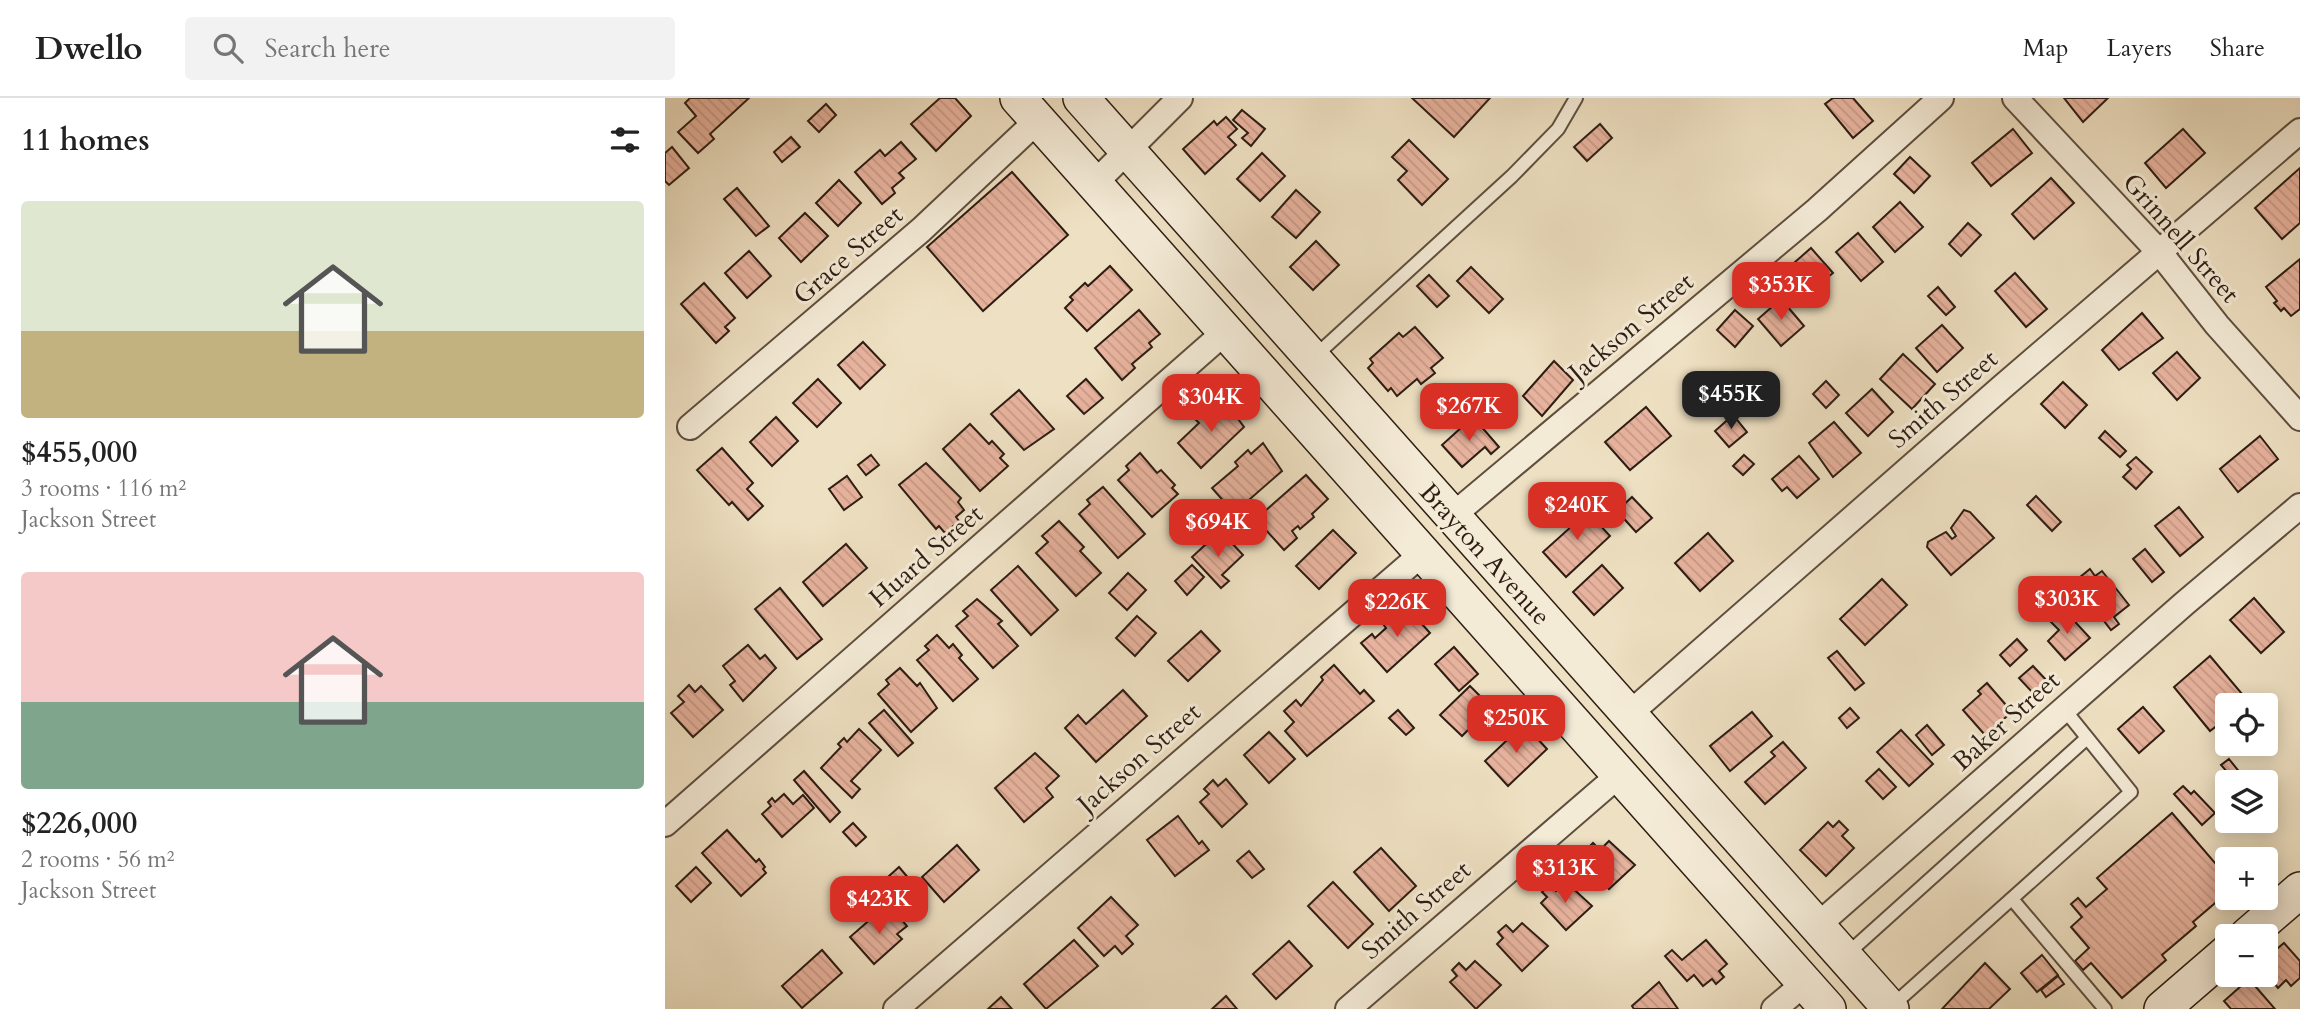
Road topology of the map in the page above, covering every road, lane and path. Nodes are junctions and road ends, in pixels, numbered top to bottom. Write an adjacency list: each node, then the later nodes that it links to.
1 (1081, 98): 8 (main road, Brayton Avenue)
2 (1180, 98): 8 (street)
3 (1576, 98): 12 (lane)
4 (1941, 98): 16 (street, Jackson Street)
5 (2015, 98): 10 (street, Grinnell Street)
6 (1028, 109): 9 (main road, Brayton Avenue); 14 (street, Grace Street)
7 (2300, 131): 10 (street, Smith Street)
8 (1128, 151): 9 (street); 12 (main road, Brayton Avenue)
9 (1094, 184): 11 (main road, Brayton Avenue)
10 (2161, 254): 13 (street, Grinnell Street); 19 (street, Smith Street)
11 (1225, 332): 17 (main road, Brayton Avenue); 22 (street, Huard Street)
12 (1313, 358): 16 (main road, Brayton Avenue)
13 (2300, 418)
14 (691, 427)
15 (2300, 506): 18 (street, Baker Street)
16 (1452, 516): 19 (main road, Brayton Avenue)
17 (1423, 553): 21 (main road, Brayton Avenue); 30 (street, Jackson Street)
18 (2064, 709): 20 (lane); 26 (street, Baker Street)
19 (1628, 715): 26 (main road, Brayton Avenue)
20 (2087, 738): 24 (lane); 27 (lane)
21 (1619, 775): 29 (main road, Brayton Avenue); 31 (street, Smith Street)
22 (665, 824)
23 (2300, 890): 25 (main road)
24 (2012, 900): 34 (lane); 35 (lane)
25 (2260, 924)
26 (1817, 926): 27 (main road, Brayton Avenue)
27 (1844, 957): 34 (main road, Brayton Avenue)
28 (2215, 963): 36 (main road)
29 (1805, 983): 32 (street); 33 (main road, Brayton Avenue)
30 (896, 1009)
31 (1348, 1009)
32 (1774, 1009)
33 (1828, 1009)
34 (1890, 1009)
35 (2105, 1009)
36 (2162, 1009)

